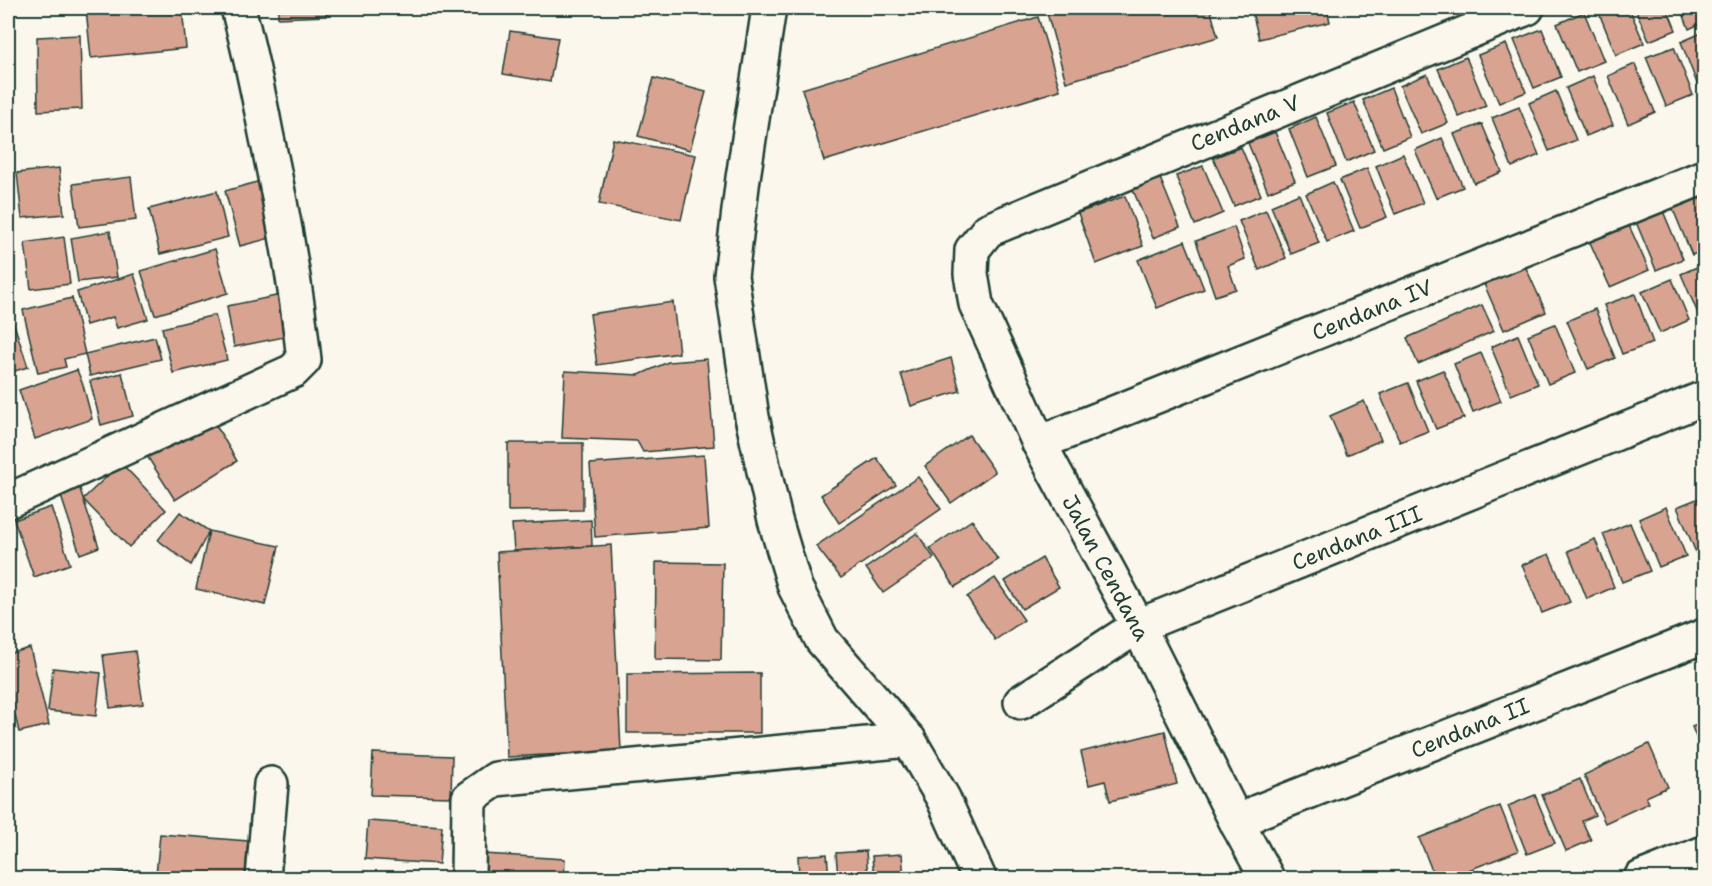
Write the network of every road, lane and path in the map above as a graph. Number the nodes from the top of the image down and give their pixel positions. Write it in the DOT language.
graph roads {
  1 [pos="238,8"];
  2 [pos="769,8"];
  3 [pos="1527,8"];
  4 [pos="1704,177"];
  5 [pos="972,250"];
  6 [pos="1704,398"];
  7 [pos="1039,443"];
  8 [pos="8,501"];
  9 [pos="1138,626"];
  10 [pos="1704,636"];
  11 [pos="1022,702"];
  12 [pos="909,740"];
  13 [pos="271,784"];
  14 [pos="1238,825"];
  15 [pos="1704,853"];
  16 [pos="263,879"];
  17 [pos="468,879"];
  18 [pos="979,879"];
  19 [pos="1267,879"];
  20 [pos="1641,879"];
  1 -- 8 [label="street"];
  2 -- 12 [label="street"];
  3 -- 5 [label="street, Cendana V"];
  4 -- 7 [label="street, Cendana IV"];
  5 -- 7 [label="street, Jalan Cendana"];
  6 -- 9 [label="street, Cendana III"];
  7 -- 9 [label="street, Jalan Cendana"];
  9 -- 11 [label="street, Cendana III"];
  9 -- 14 [label="street, Jalan Cendana"];
  10 -- 14 [label="street, Cendana II"];
  12 -- 17 [label="street"];
  12 -- 18 [label="street"];
  13 -- 16 [label="street"];
  14 -- 19 [label="street, Jalan Cendana"];
  15 -- 20 [label="street"];
}
